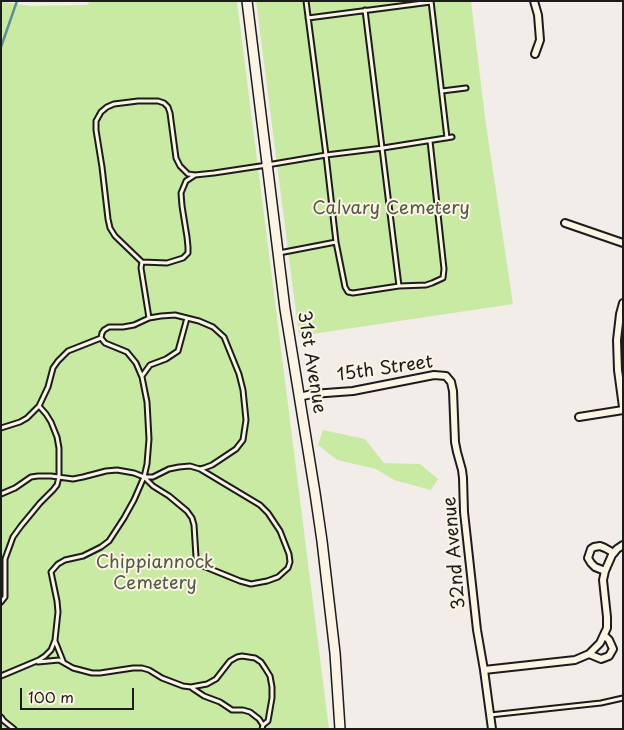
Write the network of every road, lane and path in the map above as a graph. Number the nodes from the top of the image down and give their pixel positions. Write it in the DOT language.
graph roads {
  1 [pos="247,1"];
  2 [pos="306,1"];
  3 [pos="534,1"];
  4 [pos="431,2"];
  5 [pos="365,10"];
  6 [pos="308,18"];
  7 [pos="535,54"];
  8 [pos="466,88"];
  9 [pos="442,91"];
  10 [pos="452,137"];
  11 [pos="447,138"];
  12 [pos="430,141"];
  13 [pos="383,148"];
  14 [pos="326,155"];
  15 [pos="267,165"];
  16 [pos="194,175"];
  17 [pos="565,223"];
  18 [pos="336,242"];
  19 [pos="623,243"];
  20 [pos="278,253"];
  21 [pos="142,262"];
  22 [pos="399,286"];
  23 [pos="623,303"];
  24 [pos="149,318"];
  25 [pos="187,318"];
  26 [pos="101,338"];
  27 [pos="446,376"];
  28 [pos="142,377"];
  29 [pos="299,397"];
  30 [pos="39,406"];
  31 [pos="623,408"];
  32 [pos="578,417"];
  33 [pos="1,428"];
  34 [pos="200,468"];
  35 [pos="59,477"];
  36 [pos="144,477"];
  37 [pos="1,494"];
  38 [pos="623,545"];
  39 [pos="614,553"];
  40 [pos="605,571"];
  41 [pos="1,602"];
  42 [pos="604,635"];
  43 [pos="55,640"];
  44 [pos="589,654"];
  45 [pos="63,661"];
  46 [pos="35,662"];
  47 [pos="484,670"];
  48 [pos="1,676"];
  49 [pos="191,687"];
  50 [pos="623,698"];
  51 [pos="490,715"];
  52 [pos="1,717"];
  53 [pos="262,727"];
  54 [pos="14,729"];
  55 [pos="340,729"];
  56 [pos="492,729"];
  1 -- 15 [label="street, 31st Avenue"];
  2 -- 6 [label="lane"];
  3 -- 7 [label="street"];
  4 -- 5 [label="lane"];
  4 -- 9 [label="lane"];
  5 -- 6 [label="lane"];
  5 -- 13 [label="lane"];
  6 -- 14 [label="lane"];
  8 -- 9 [label="lane"];
  9 -- 11 [label="lane"];
  10 -- 11 [label="lane"];
  11 -- 12 [label="lane"];
  12 -- 13 [label="lane"];
  12 -- 22 [label="lane"];
  13 -- 14 [label="lane"];
  13 -- 22 [label="lane"];
  14 -- 15 [label="lane"];
  14 -- 18 [label="lane"];
  15 -- 16 [label="lane"];
  15 -- 20 [label="street, 31st Avenue"];
  16 -- 21 [label="lane"];
  16 -- 21 [label="lane"];
  17 -- 19 [label="street"];
  18 -- 20 [label="lane"];
  18 -- 22 [label="lane"];
  20 -- 29 [label="street, 31st Avenue"];
  21 -- 24 [label="lane"];
  23 -- 31 [label="street"];
  24 -- 25 [label="lane"];
  24 -- 26 [label="lane"];
  25 -- 28 [label="lane"];
  25 -- 34 [label="lane"];
  26 -- 28 [label="lane"];
  26 -- 30 [label="lane"];
  27 -- 29 [label="street, 15th Street"];
  27 -- 47 [label="street, 32nd Avenue"];
  28 -- 36 [label="lane"];
  29 -- 55 [label="street, 31st Avenue"];
  30 -- 33 [label="lane"];
  30 -- 35 [label="lane"];
  31 -- 32 [label="street"];
  34 -- 36 [label="lane"];
  34 -- 36 [label="lane"];
  35 -- 36 [label="lane"];
  35 -- 37 [label="lane"];
  35 -- 41 [label="lane"];
  36 -- 43 [label="lane"];
  38 -- 39 [label="street"];
  39 -- 40 [label="street"];
  39 -- 40 [label="street"];
  40 -- 42 [label="street"];
  42 -- 44 [label="street"];
  42 -- 44 [label="street"];
  43 -- 45 [label="lane"];
  43 -- 46 [label="lane"];
  44 -- 47 [label="street"];
  45 -- 46 [label="lane"];
  45 -- 49 [label="lane"];
  46 -- 48 [label="lane"];
  47 -- 51 [label="street, 32nd Avenue"];
  49 -- 53 [label="lane"];
  49 -- 53 [label="lane"];
  50 -- 51 [label="lane"];
  51 -- 56 [label="street, 32nd Avenue"];
  52 -- 54 [label="lane"];
}
